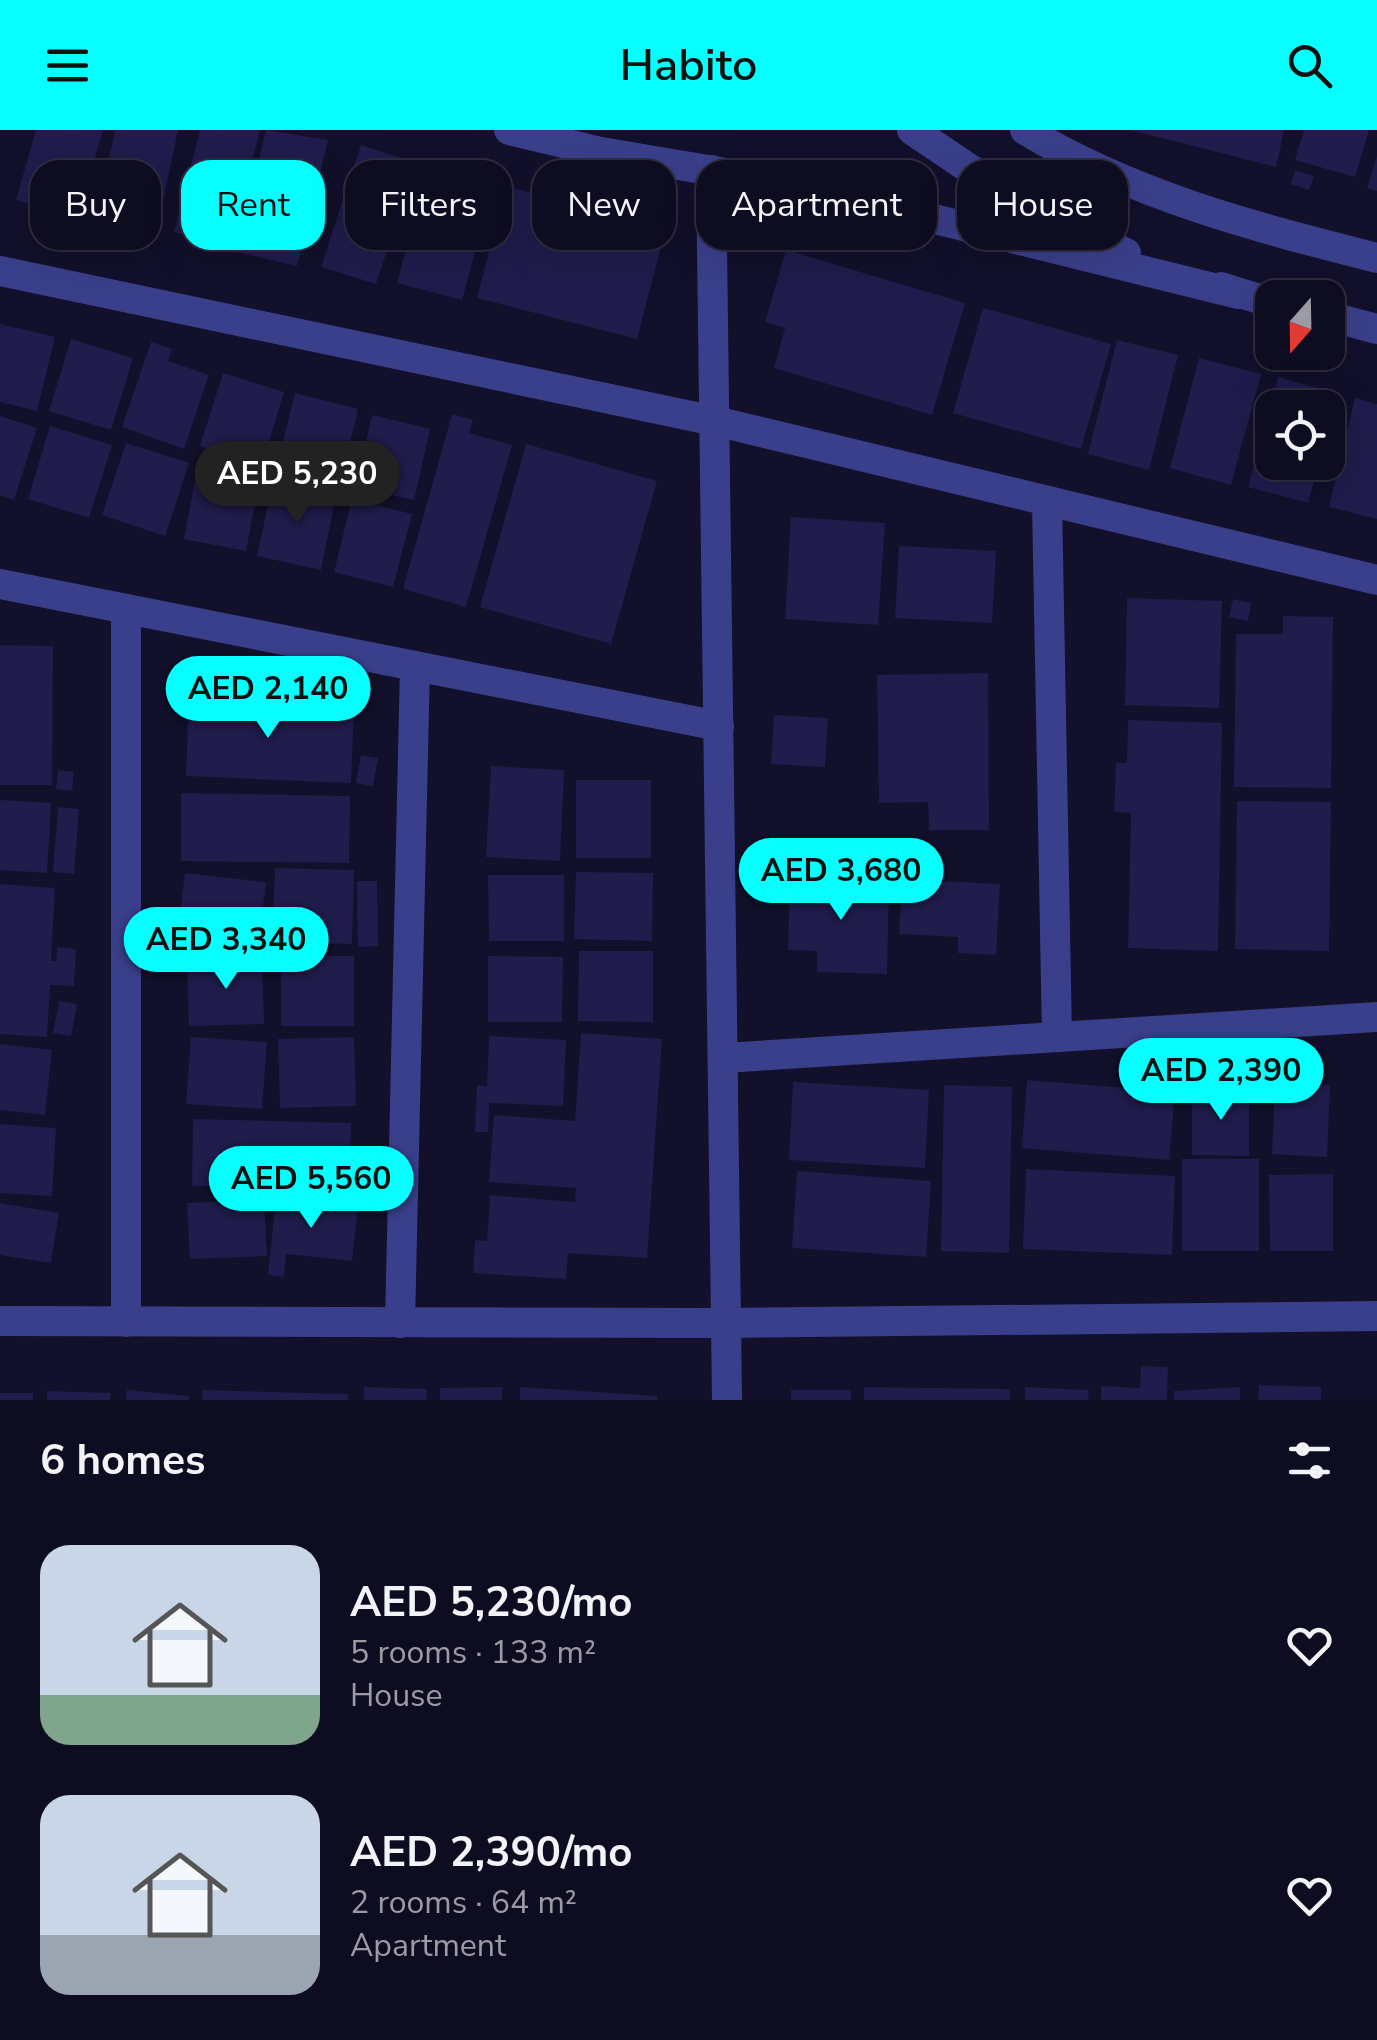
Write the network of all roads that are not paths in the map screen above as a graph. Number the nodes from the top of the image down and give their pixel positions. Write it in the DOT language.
graph roads {
  1 [pos="509,130"];
  2 [pos="912,130"];
  3 [pos="1025,130"];
  4 [pos="1053,139"];
  5 [pos="696,167"];
  6 [pos="937,220"];
  7 [pos="712,250"];
  8 [pos="1377,258"];
  9 [pos="0,271"];
  10 [pos="1238,294"];
  11 [pos="1255,298"];
  12 [pos="1345,321"];
  13 [pos="1377,329"];
  14 [pos="715,421"];
  15 [pos="1047,501"];
  16 [pos="1377,580"];
  17 [pos="0,584"];
  18 [pos="126,609"];
  19 [pos="415,666"];
  20 [pos="719,726"];
  21 [pos="1377,1017"];
  22 [pos="1058,1038"];
  23 [pos="723,1058"];
  24 [pos="1377,1316"];
  25 [pos="0,1321"];
  26 [pos="126,1322"];
  27 [pos="400,1322"];
  28 [pos="726,1323"];
  29 [pos="727,1400"];
  1 -- 5 [label="street"];
  2 -- 10 [label="street"];
  3 -- 4 [label="street"];
  4 -- 8 [label="street"];
  6 -- 10 [label="street"];
  7 -- 14 [label="street"];
  9 -- 14 [label="street"];
  10 -- 11 [label="street"];
  12 -- 13 [label="street"];
  14 -- 15 [label="street"];
  14 -- 20 [label="street"];
  15 -- 16 [label="street"];
  15 -- 22 [label="street"];
  17 -- 18 [label="street"];
  18 -- 19 [label="street"];
  18 -- 26 [label="street"];
  19 -- 20 [label="street"];
  19 -- 27 [label="street"];
  20 -- 23 [label="street"];
  21 -- 22 [label="street"];
  22 -- 23 [label="street"];
  23 -- 28 [label="street"];
  24 -- 28 [label="street"];
  25 -- 26 [label="street"];
  26 -- 27 [label="street"];
  27 -- 28 [label="street"];
  28 -- 29 [label="street"];
}
